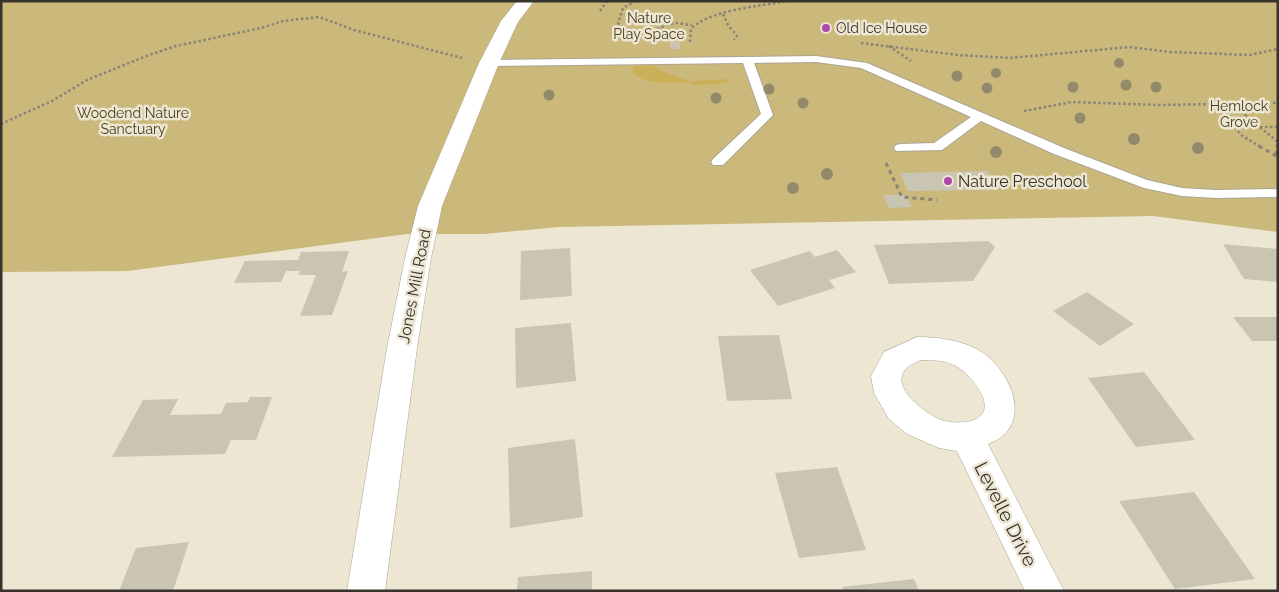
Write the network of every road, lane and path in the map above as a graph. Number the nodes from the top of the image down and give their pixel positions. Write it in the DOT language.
graph roads {
  1 [pos="526,1"];
  2 [pos="607,1"];
  3 [pos="636,1"];
  4 [pos="772,1"];
  5 [pos="786,1"];
  6 [pos="779,3"];
  7 [pos="600,10"];
  8 [pos="723,14"];
  9 [pos="692,25"];
  10 [pos="696,39"];
  11 [pos="690,40"];
  12 [pos="860,43"];
  13 [pos="732,44"];
  14 [pos="889,46"];
  15 [pos="691,47"];
  16 [pos="1278,49"];
  17 [pos="747,60"];
  18 [pos="478,61"];
  19 [pos="917,66"];
  20 [pos="1278,103"];
  21 [pos="1232,104"];
  22 [pos="1017,110"];
  23 [pos="980,116"];
  24 [pos="1,124"];
  25 [pos="1259,127"];
  26 [pos="1278,127"];
  27 [pos="1277,142"];
  28 [pos="901,148"];
  29 [pos="1277,156"];
  30 [pos="886,161"];
  31 [pos="718,162"];
  32 [pos="1278,193"];
  33 [pos="936,200"];
  34 [pos="967,437"];
  35 [pos="366,591"];
  36 [pos="1045,591"];
  1 -- 18 [label="street, Jones Mill Road"];
  2 -- 7 [label="path"];
  3 -- 9 [label="path"];
  4 -- 6 [label="path"];
  5 -- 6 [label="path"];
  6 -- 8 [label="path"];
  8 -- 9 [label="path"];
  8 -- 13 [label="path"];
  9 -- 11 [label="path"];
  10 -- 11 [label="path"];
  11 -- 15 [label="path"];
  12 -- 14 [label="path"];
  14 -- 16 [label="path"];
  14 -- 19 [label="path"];
  17 -- 18 [label="lane"];
  17 -- 23 [label="lane"];
  17 -- 31 [label="lane"];
  18 -- 24 [label="path"];
  18 -- 35 [label="street, Jones Mill Road"];
  20 -- 21 [label="path"];
  21 -- 22 [label="path"];
  21 -- 25 [label="path"];
  23 -- 28 [label="lane"];
  23 -- 32 [label="lane"];
  25 -- 26 [label="path"];
  25 -- 27 [label="path"];
  25 -- 29 [label="path"];
  27 -- 29 [label="path"];
  30 -- 33 [label="path"];
  34 -- 36 [label="street, Levelle Drive"];
}
